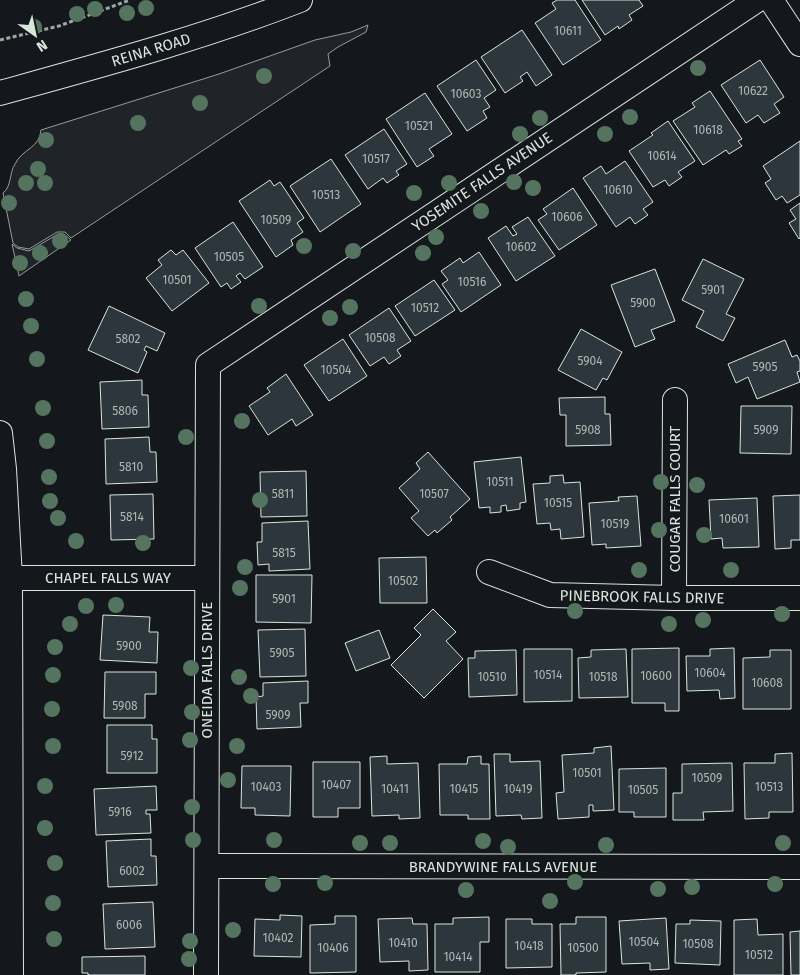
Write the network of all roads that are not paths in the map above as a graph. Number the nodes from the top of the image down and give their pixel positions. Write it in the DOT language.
graph roads {
  1 [pos="300,0"];
  2 [pos="757,0"];
  3 [pos="771,0"];
  4 [pos="800,44"];
  5 [pos="0,93"];
  6 [pos="208,365"];
  7 [pos="675,400"];
  8 [pos="0,433"];
  9 [pos="489,572"];
  10 [pos="10,578"];
  11 [pos="207,578"];
  12 [pos="674,598"];
  13 [pos="800,598"];
  14 [pos="5,822"];
  15 [pos="206,866"];
  16 [pos="800,867"];
  17 [pos="11,975"];
  18 [pos="206,975"];
  1 -- 5 [label="street, REINA ROAD"];
  2 -- 6 [label="street, YOSEMITE FALLS AVENUE"];
  3 -- 4 [label="street"];
  6 -- 11 [label="street, ONEIDA FALLS DRIVE"];
  7 -- 12 [label="street, COUGAR FALLS COURT"];
  8 -- 10 [label="street"];
  9 -- 12 [label="street, PINEBROOK FALLS DRIVE"];
  10 -- 11 [label="street, CHAPEL FALLS WAY"];
  10 -- 14 [label="street"];
  11 -- 15 [label="street, ONEIDA FALLS DRIVE"];
  12 -- 13 [label="street, PINEBROOK FALLS DRIVE"];
  14 -- 17 [label="street"];
  15 -- 16 [label="street, BRANDYWINE FALLS AVENUE"];
  15 -- 18 [label="street, ONEIDA FALLS DRIVE"];
}
